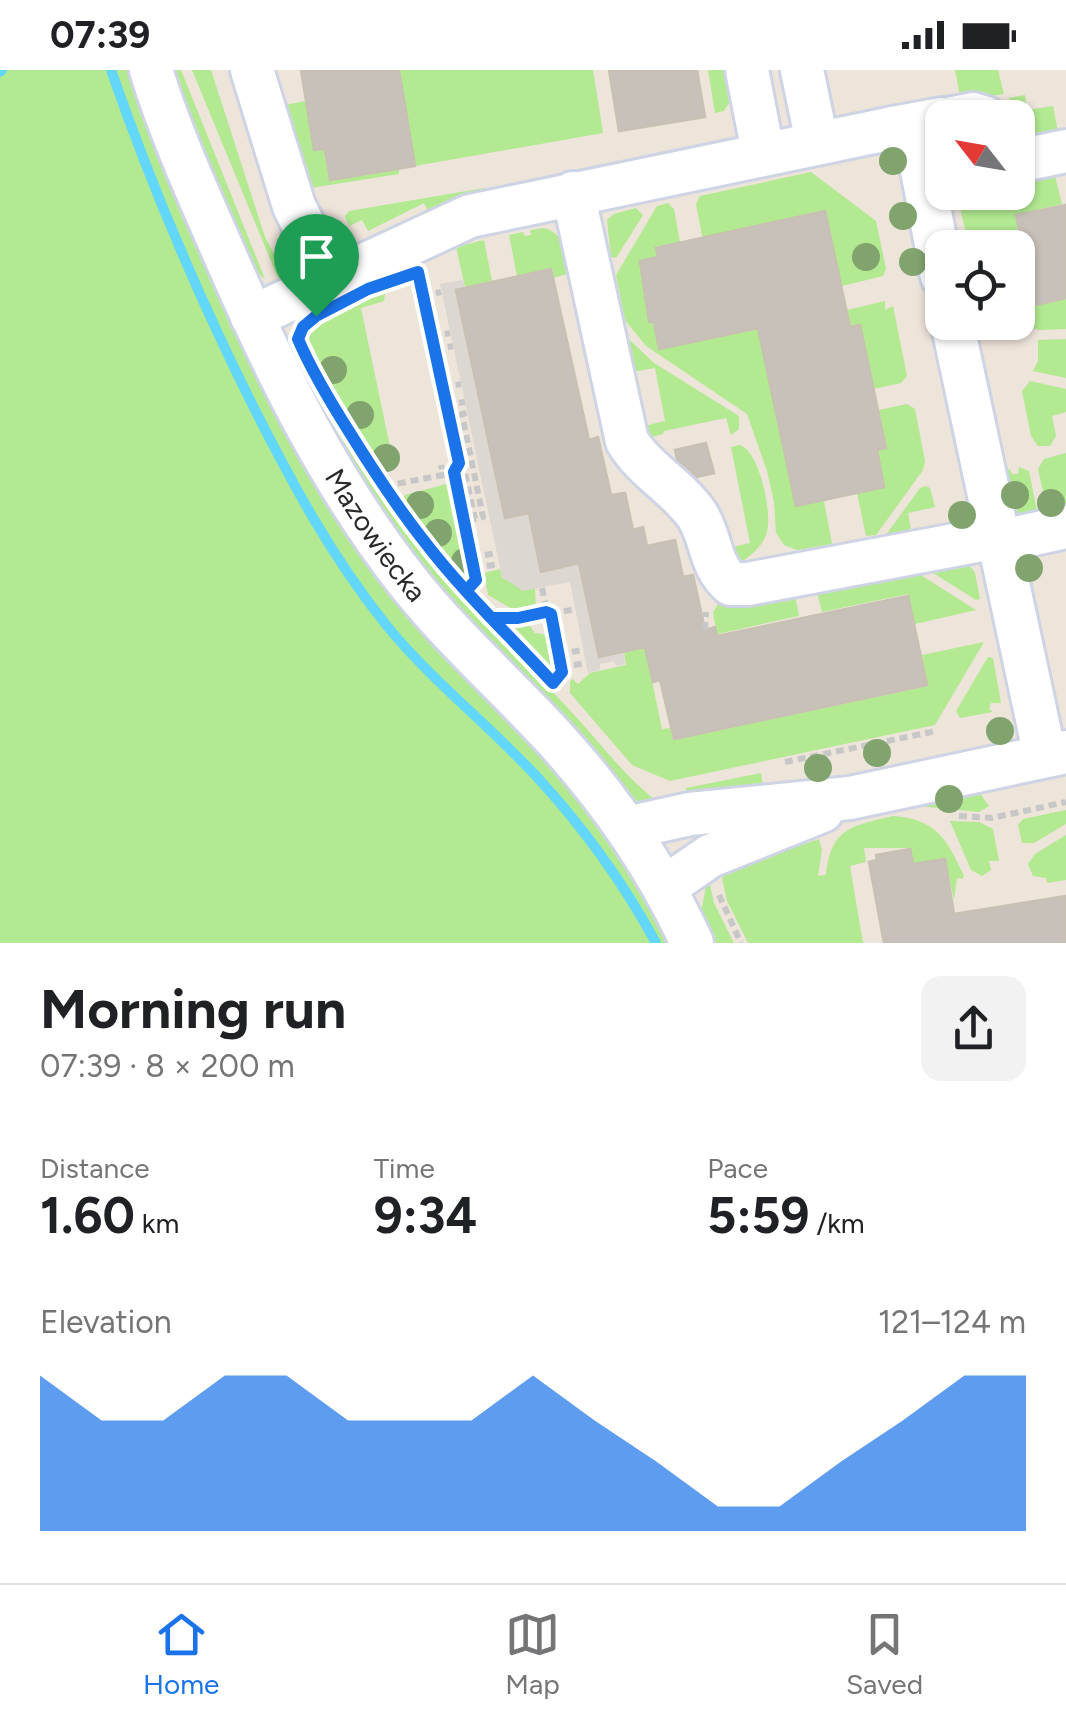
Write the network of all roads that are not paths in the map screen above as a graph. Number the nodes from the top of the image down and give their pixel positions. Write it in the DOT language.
graph roads {
  1 [pos="151,70"];
  2 [pos="252,70"];
  3 [pos="747,70"];
  4 [pos="802,70"];
  5 [pos="925,122"];
  6 [pos="893,128"];
  7 [pos="817,142"];
  8 [pos="1066,151"];
  9 [pos="764,152"];
  10 [pos="1035,157"];
  11 [pos="925,166"];
  12 [pos="573,193"];
  13 [pos="332,283"];
  14 [pos="252,318"];
  15 [pos="956,340"];
  16 [pos="1066,527"];
  17 [pos="998,539"];
  18 [pos="1055,754"];
  19 [pos="850,798"];
  20 [pos="627,828"];
  21 [pos="665,887"];
  22 [pos="692,943"];
  1 -- 14 [label="street, Mazowiecka"];
  2 -- 13 [label="street"];
  3 -- 9 [label="street"];
  4 -- 7 [label="street"];
  5 -- 6 [label="street"];
  6 -- 7 [label="street"];
  6 -- 11 [label="street"];
  7 -- 9 [label="street"];
  8 -- 10 [label="street"];
  9 -- 12 [label="street"];
  12 -- 13 [label="street"];
  12 -- 17 [label="street"];
  13 -- 14 [label="street"];
  14 -- 20 [label="street, Mazowiecka"];
  15 -- 17 [label="street"];
  16 -- 17 [label="street"];
  17 -- 18 [label="street"];
  18 -- 19 [label="street"];
  19 -- 20 [label="street"];
  19 -- 21 [label="street"];
  20 -- 21 [label="street, Mazowiecka"];
  21 -- 22 [label="street, Mazowiecka"];
}
